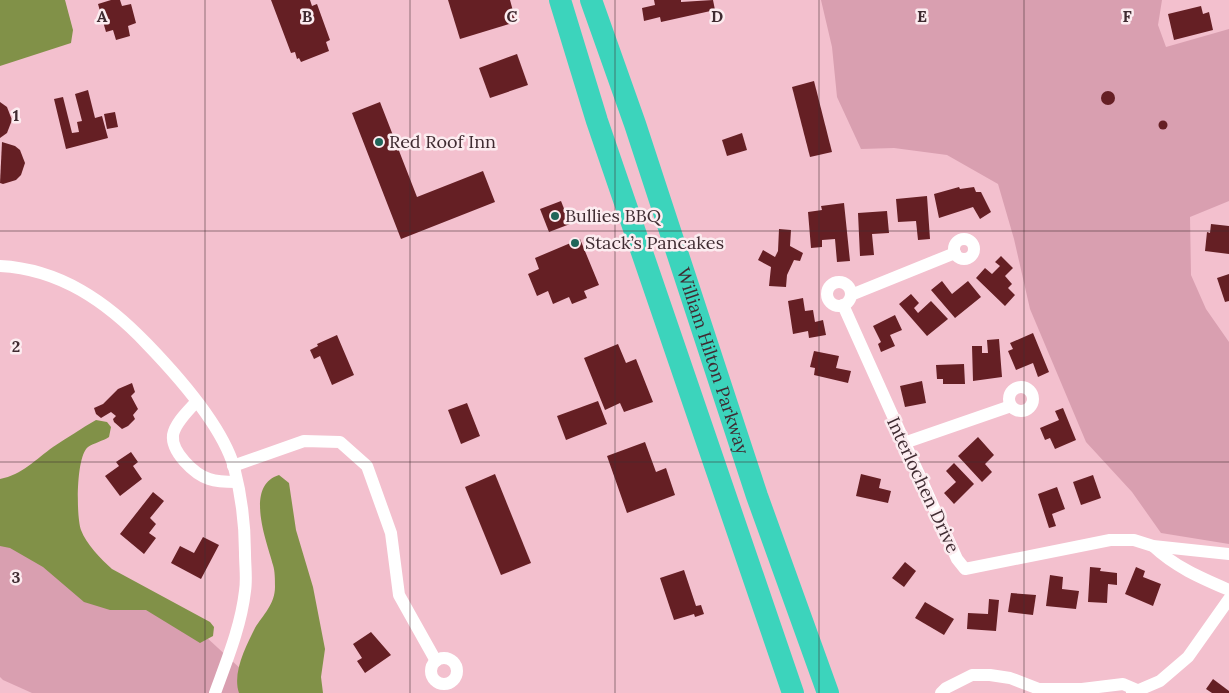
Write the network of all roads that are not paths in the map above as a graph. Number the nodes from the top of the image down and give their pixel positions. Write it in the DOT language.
graph roads {
  1 [pos="560,0"];
  2 [pos="592,5"];
  3 [pos="955,253"];
  4 [pos="0,266"];
  5 [pos="851,295"];
  6 [pos="843,306"];
  7 [pos="196,402"];
  8 [pos="1011,406"];
  9 [pos="904,443"];
  10 [pos="233,466"];
  11 [pos="236,482"];
  12 [pos="1153,546"];
  13 [pos="1229,554"];
  14 [pos="1229,590"];
  15 [pos="1229,599"];
  16 [pos="436,661"];
  17 [pos="1135,692"];
  18 [pos="215,693"];
  19 [pos="793,693"];
  20 [pos="828,693"];
  21 [pos="940,693"];
  1 -- 19 [label="highway, William Hilton Parkway"];
  2 -- 20 [label="highway, William Hilton Parkway"];
  3 -- 5 [label="street"];
  4 -- 7 [label="street"];
  5 -- 6 [label="street"];
  5 -- 6 [label="street, Interlochen Drive"];
  6 -- 9 [label="street, Interlochen Drive"];
  7 -- 10 [label="street"];
  7 -- 11 [label="street"];
  8 -- 9 [label="street"];
  9 -- 12 [label="street, Interlochen Drive"];
  10 -- 11 [label="street"];
  10 -- 16 [label="street"];
  11 -- 18 [label="street"];
  12 -- 13 [label="street, Interlochen Drive"];
  12 -- 14 [label="street, Interlochen Drive"];
  15 -- 17 [label="street"];
  17 -- 21 [label="street"];
}
